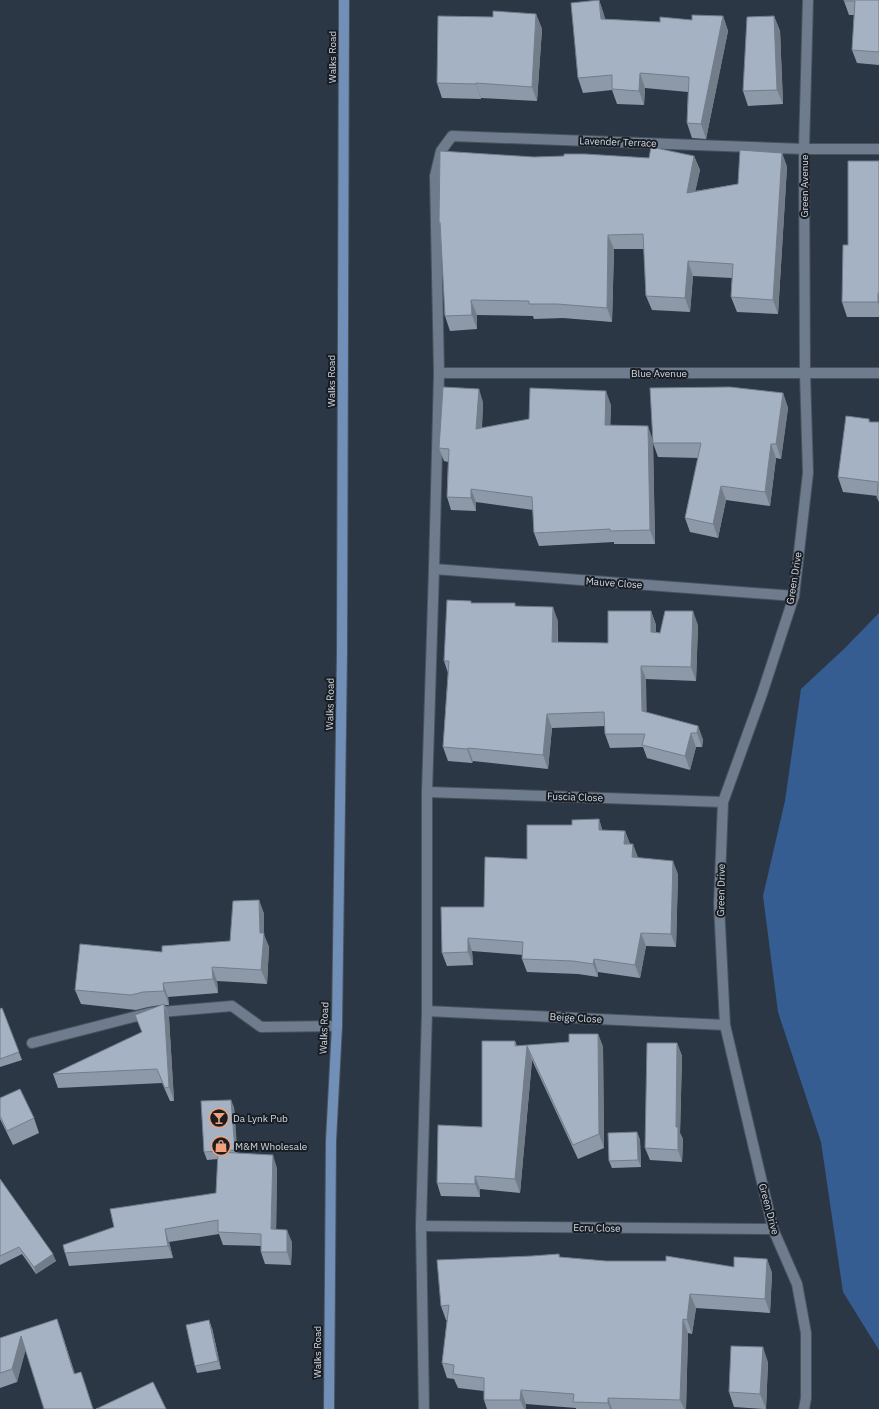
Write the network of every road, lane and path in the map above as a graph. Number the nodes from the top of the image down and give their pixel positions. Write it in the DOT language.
graph roads {
  1 [pos="344,0"];
  2 [pos="808,0"];
  3 [pos="804,149"];
  4 [pos="879,149"];
  5 [pos="439,373"];
  6 [pos="805,373"];
  7 [pos="879,373"];
  8 [pos="434,569"];
  9 [pos="794,596"];
  10 [pos="427,792"];
  11 [pos="724,802"];
  12 [pos="427,1011"];
  13 [pos="726,1025"];
  14 [pos="337,1026"];
  15 [pos="32,1043"];
  16 [pos="422,1226"];
  17 [pos="773,1229"];
  18 [pos="329,1409"];
  19 [pos="424,1409"];
  20 [pos="804,1409"];
  1 -- 14 [label="main road, Walks Road"];
  2 -- 3 [label="street, Green Avenue"];
  3 -- 4 [label="street"];
  3 -- 5 [label="street, Lavender Terrace"];
  3 -- 6 [label="street, Green Avenue"];
  5 -- 6 [label="street, Blue Avenue"];
  5 -- 8 [label="street"];
  6 -- 7 [label="street, Blue Avenue"];
  6 -- 9 [label="street, Green Drive"];
  8 -- 9 [label="street, Mauve Close"];
  8 -- 10 [label="street"];
  9 -- 11 [label="street, Green Drive"];
  10 -- 11 [label="street, Fuscia Close"];
  10 -- 12 [label="street"];
  11 -- 13 [label="street, Green Drive"];
  12 -- 13 [label="street, Beige Close"];
  12 -- 16 [label="street"];
  13 -- 17 [label="street, Green Drive"];
  14 -- 15 [label="street"];
  14 -- 18 [label="main road, Walks Road"];
  16 -- 17 [label="street, Ecru Close"];
  16 -- 19 [label="street"];
  17 -- 20 [label="street, Green Drive"];
}
